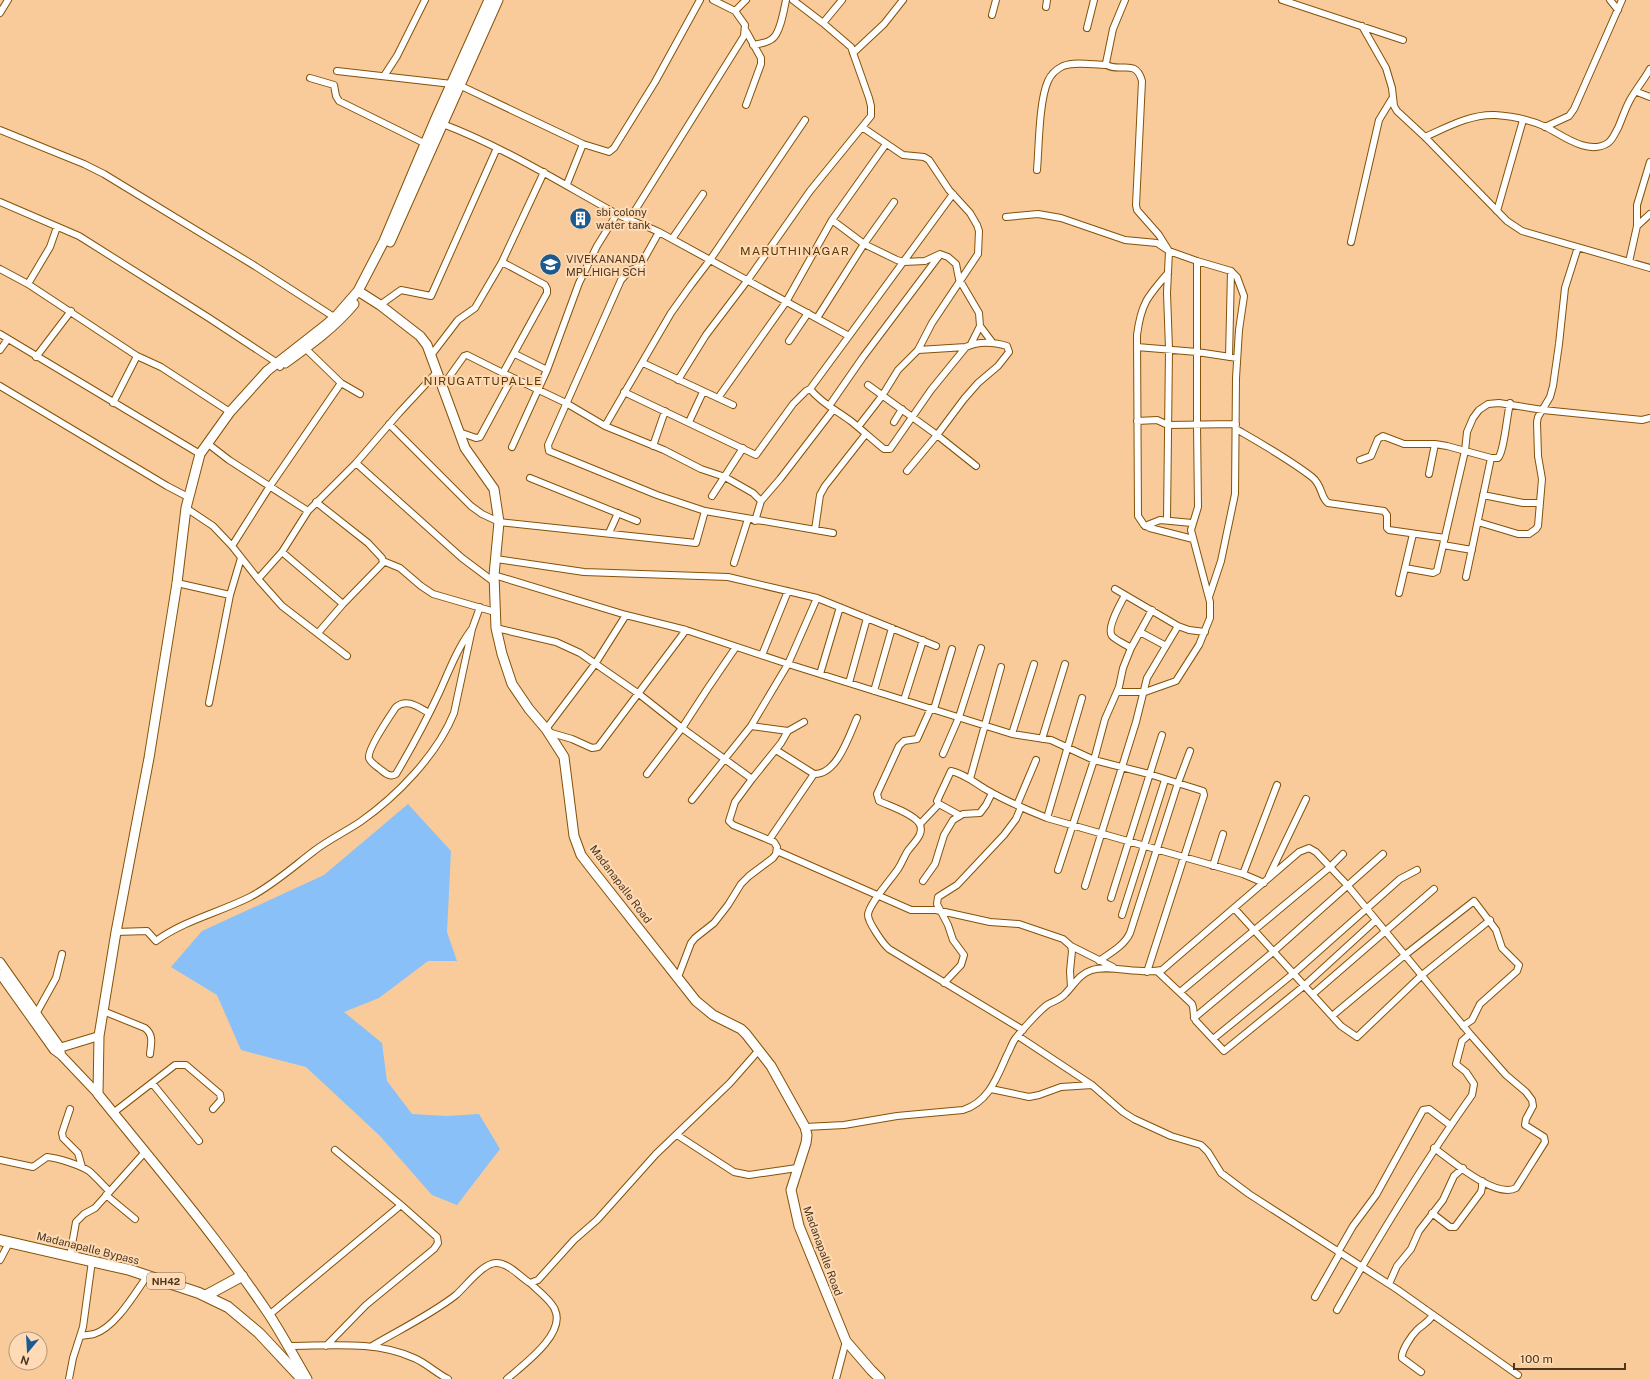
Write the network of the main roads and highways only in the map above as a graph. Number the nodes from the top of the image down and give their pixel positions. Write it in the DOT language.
graph roads {
  1 [pos="489,0"];
  2 [pos="498,0"];
  3 [pos="456,84"];
  4 [pos="439,123"];
  5 [pos="360,293"];
  6 [pos="278,365"];
  7 [pos="5,1241"];
  8 [pos="242,1276"];
  9 [pos="205,1296"];
  10 [pos="302,1379"];
  11 [pos="307,1379"];
  12 [pos="880,1379"];
  1 -- 3 [label="main road"];
  2 -- 3 [label="main road"];
  3 -- 4 [label="main road"];
  4 -- 5 [label="main road"];
  4 -- 5 [label="main road"];
  5 -- 6 [label="main road"];
  5 -- 6 [label="main road"];
  5 -- 12 [label="main road, Madanapalle Road"];
  6 -- 8 [label="main road"];
  7 -- 9 [label="highway, Madanapalle Bypass / NH42"];
  8 -- 9 [label="highway"];
  8 -- 11 [label="main road"];
  9 -- 10 [label="highway, Madanapalle Bypass / NH42"];
}
